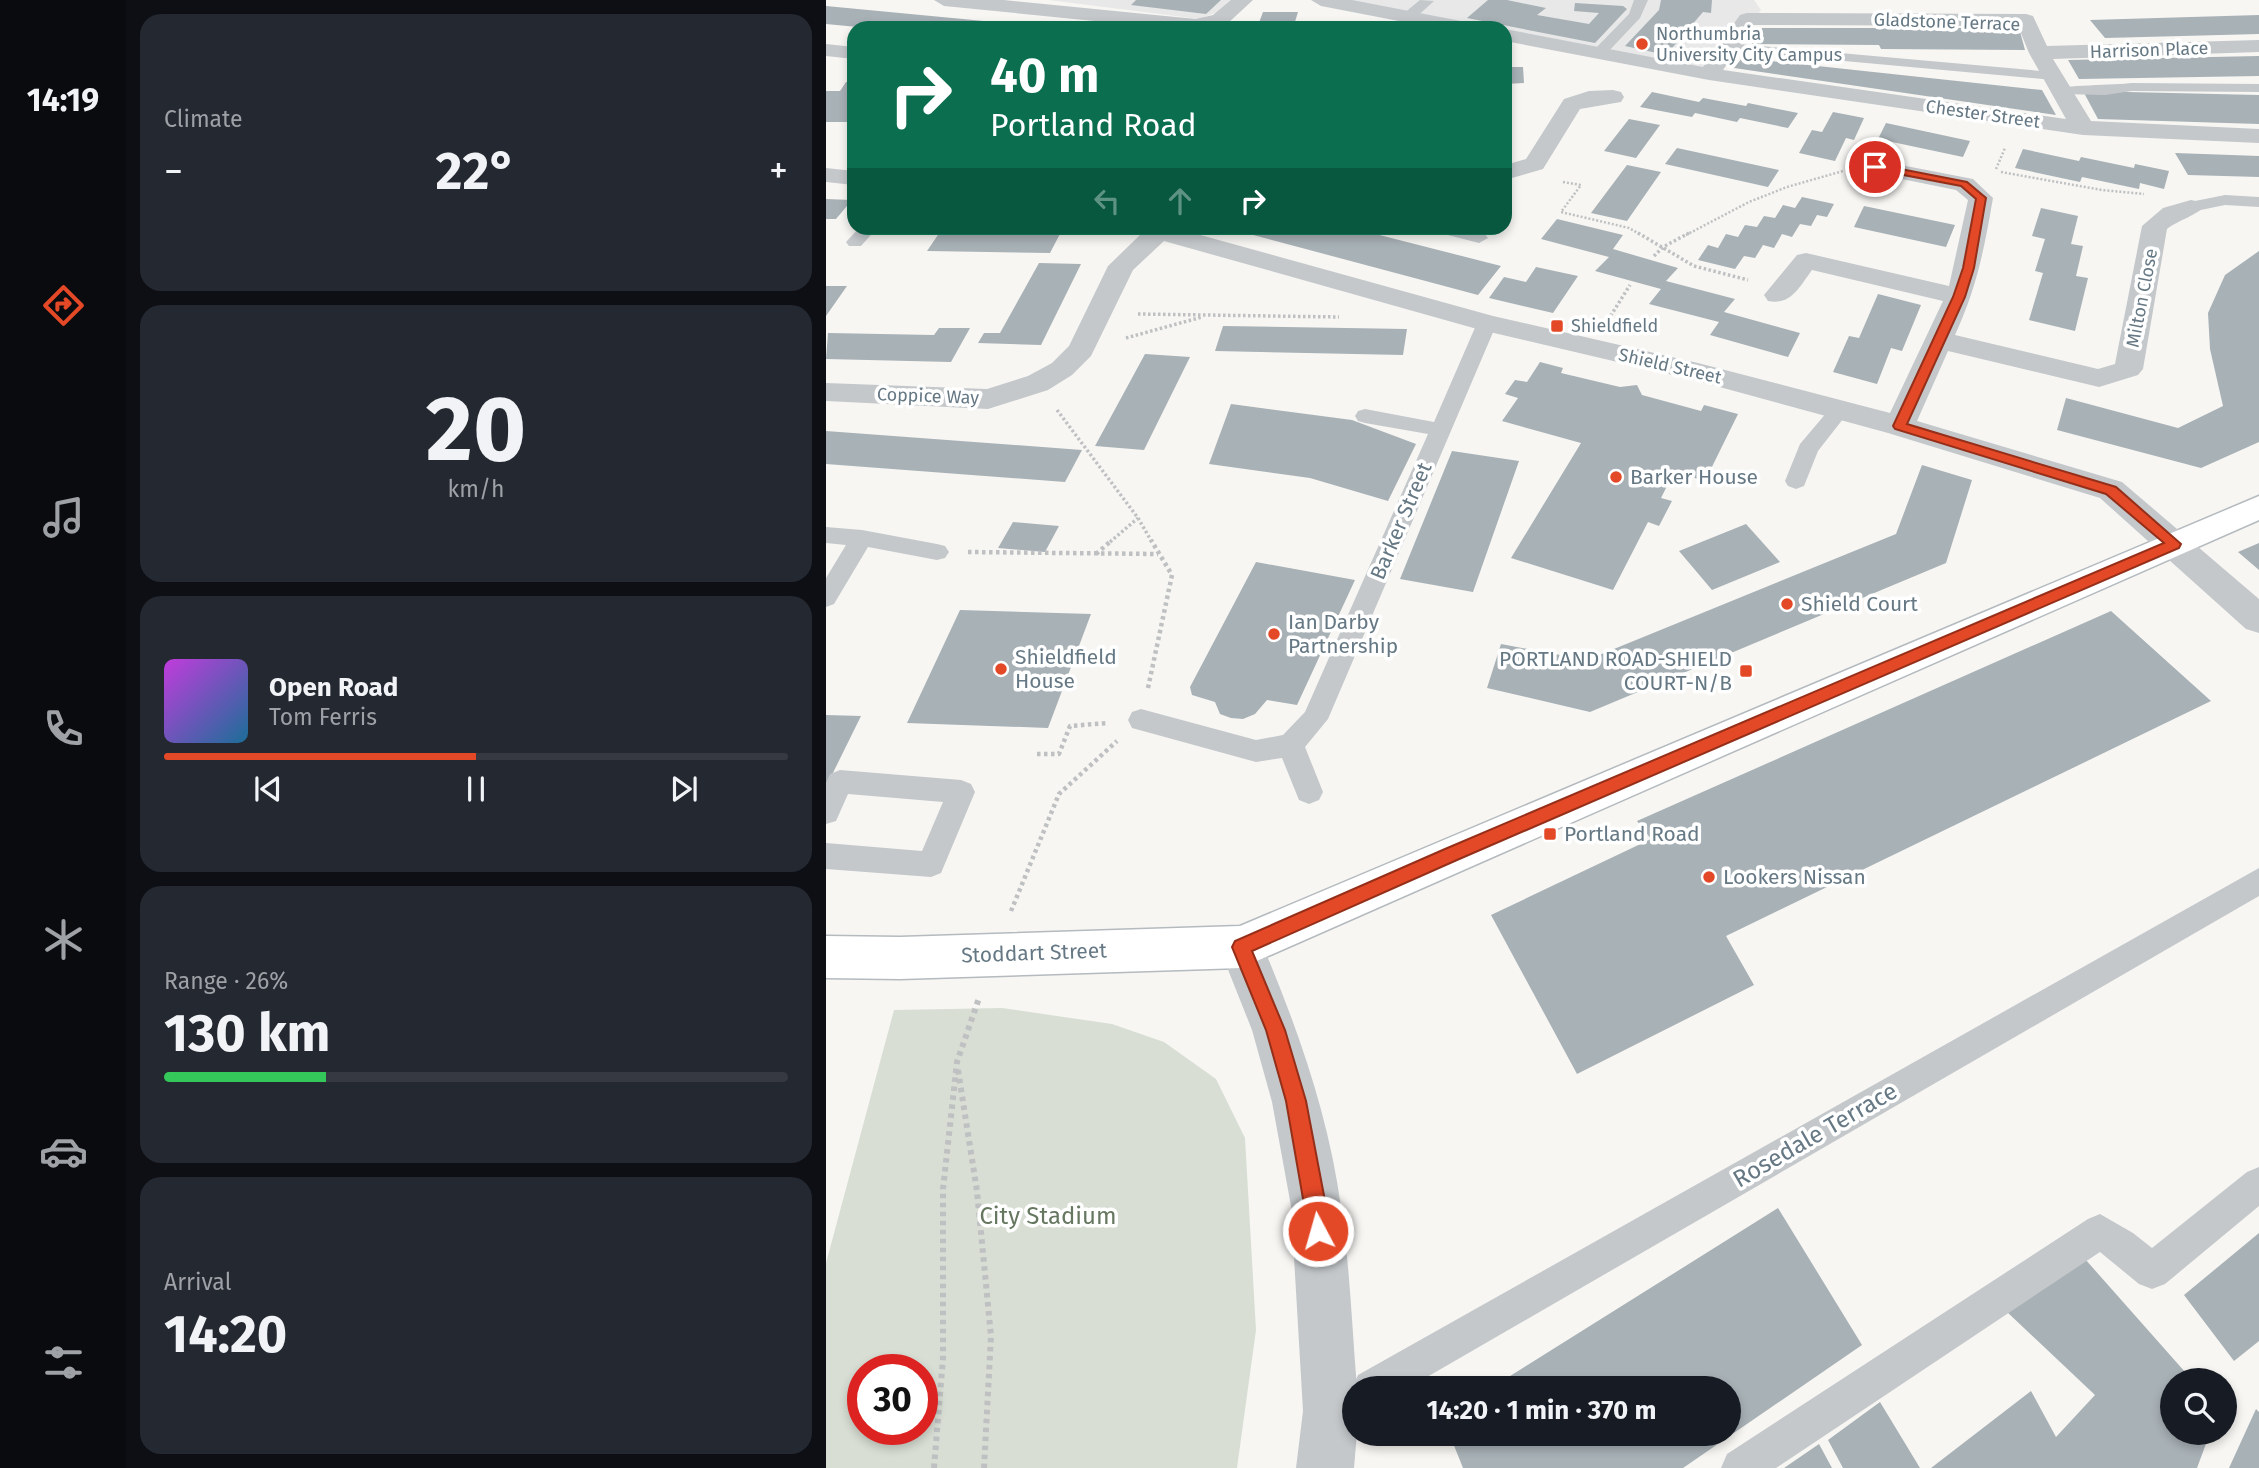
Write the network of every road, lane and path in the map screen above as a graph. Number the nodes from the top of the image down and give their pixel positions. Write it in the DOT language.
graph roads {
  1 [pos="944,0"];
  2 [pos="1243,0"];
  3 [pos="1321,0"];
  4 [pos="1642,0"];
  5 [pos="1427,1"];
  6 [pos="1408,17"];
  7 [pos="1115,21"];
  8 [pos="1215,21"];
  9 [pos="1429,21"];
  10 [pos="1512,37"];
  11 [pos="2259,46"];
  12 [pos="1728,47"];
  13 [pos="826,50"];
  14 [pos="847,52"];
  15 [pos="1599,53"];
  16 [pos="2039,54"];
  17 [pos="1709,74"];
  18 [pos="2057,83"];
  19 [pos="2259,88"];
  20 [pos="1613,97"];
  21 [pos="2016,119"];
  22 [pos="2083,128"];
  23 [pos="2259,136"];
  24 [pos="1875,167"];
  25 [pos="1512,172"];
  26 [pos="1512,174"];
  27 [pos="826,175"];
  28 [pos="847,176"];
  29 [pos="2143,194"];
  30 [pos="2259,202"];
  31 [pos="2191,207"];
  32 [pos="861,235"];
  33 [pos="1151,235"];
  34 [pos="1178,235"];
  35 [pos="1471,235"];
  36 [pos="1479,237"];
  37 [pos="855,242"];
  38 [pos="1663,247"];
  39 [pos="1654,256"];
  40 [pos="1781,292"];
  41 [pos="1959,297"];
  42 [pos="1099,313"];
  43 [pos="1209,315"];
  44 [pos="1342,318"];
  45 [pos="1487,323"];
  46 [pos="1939,340"];
  47 [pos="1081,350"];
  48 [pos="1038,383"];
  49 [pos="826,392"];
  50 [pos="1840,410"];
  51 [pos="1365,416"];
  52 [pos="1899,426"];
  53 [pos="1441,430"];
  54 [pos="1796,481"];
  55 [pos="2259,507"];
  56 [pos="1138,517"];
  57 [pos="826,535"];
  58 [pos="862,538"];
  59 [pos="2174,544"];
  60 [pos="937,552"];
  61 [pos="1159,554"];
  62 [pos="1095,555"];
  63 [pos="826,598"];
  64 [pos="2259,619"];
  65 [pos="1140,720"];
  66 [pos="1070,726"];
  67 [pos="1292,745"];
  68 [pos="1037,754"];
  69 [pos="1309,792"];
  70 [pos="826,812"];
  71 [pos="826,856"];
  72 [pos="2259,881"];
  73 [pos="1241,947"];
  74 [pos="994,954"];
  75 [pos="826,957"];
  76 [pos="957,1062"];
  77 [pos="2259,1184"];
  78 [pos="1348,1376"];
  79 [pos="1392,1376"];
  80 [pos="1342,1425"];
  81 [pos="934,1468"];
  82 [pos="984,1468"];
  83 [pos="1325,1468"];
  84 [pos="1741,1468"];
  1 -- 7 [label="street"];
  2 -- 8 [label="street"];
  3 -- 6 [label="street"];
  4 -- 15 [label="lane"];
  5 -- 6 [label="lane"];
  6 -- 9 [label="street"];
  10 -- 15 [label="street, Chester Street"];
  11 -- 16 [label="street, Harrison Place"];
  12 -- 16 [label="street, Gladstone Terrace"];
  12 -- 17 [label="street"];
  12 -- 18 [label="lane"];
  13 -- 14 [label="street"];
  15 -- 17 [label="street, Chester Street"];
  16 -- 18 [label="street, Gladstone Terrace"];
  17 -- 21 [label="street, Chester Street"];
  18 -- 19 [label="lane"];
  18 -- 22 [label="street, Gladstone Terrace"];
  20 -- 25 [label="street"];
  21 -- 22 [label="street, Chester Street"];
  21 -- 29 [label="path"];
  22 -- 23 [label="street, Chester Street"];
  24 -- 38 [label="path"];
  24 -- 41 [label="street"];
  26 -- 38 [label="path"];
  27 -- 28 [label="street"];
  30 -- 31 [label="lane, Milton Close"];
  31 -- 46 [label="street, Milton Close"];
  32 -- 37 [label="lane"];
  33 -- 42 [label="street, Coppice Way"];
  34 -- 45 [label="street, Shield Street"];
  35 -- 36 [label="lane"];
  38 -- 39 [label="path"];
  38 -- 40 [label="path"];
  40 -- 41 [label="street"];
  41 -- 46 [label="street"];
  42 -- 43 [label="path"];
  42 -- 47 [label="street, Coppice Way"];
  43 -- 44 [label="path"];
  43 -- 47 [label="path"];
  45 -- 50 [label="street, Shield Street"];
  45 -- 53 [label="lane, Barker Street"];
  46 -- 52 [label="street"];
  47 -- 48 [label="street, Coppice Way"];
  48 -- 49 [label="street, Coppice Way"];
  48 -- 56 [label="path"];
  50 -- 52 [label="street, Shield Street"];
  50 -- 54 [label="lane"];
  51 -- 53 [label="lane"];
  52 -- 59 [label="street, Shield Street"];
  53 -- 67 [label="lane, Barker Street"];
  55 -- 59 [label="main road"];
  56 -- 61 [label="path"];
  56 -- 62 [label="path"];
  57 -- 58 [label="lane"];
  58 -- 60 [label="lane"];
  58 -- 63 [label="lane"];
  59 -- 64 [label="street, Shield Street"];
  59 -- 73 [label="main road"];
  60 -- 62 [label="path"];
  61 -- 62 [label="path"];
  61 -- 65 [label="path"];
  65 -- 67 [label="lane"];
  65 -- 74 [label="path"];
  66 -- 68 [label="path"];
  67 -- 69 [label="lane"];
  70 -- 71 [label="lane"];
  72 -- 79 [label="lane, Rosedale Terrace"];
  73 -- 74 [label="main road, Stoddart Street"];
  73 -- 78 [label="street"];
  74 -- 75 [label="main road, Stoddart Street"];
  74 -- 76 [label="path"];
  76 -- 81 [label="path"];
  76 -- 82 [label="path"];
  77 -- 84 [label="lane"];
  80 -- 83 [label="street"];
}
